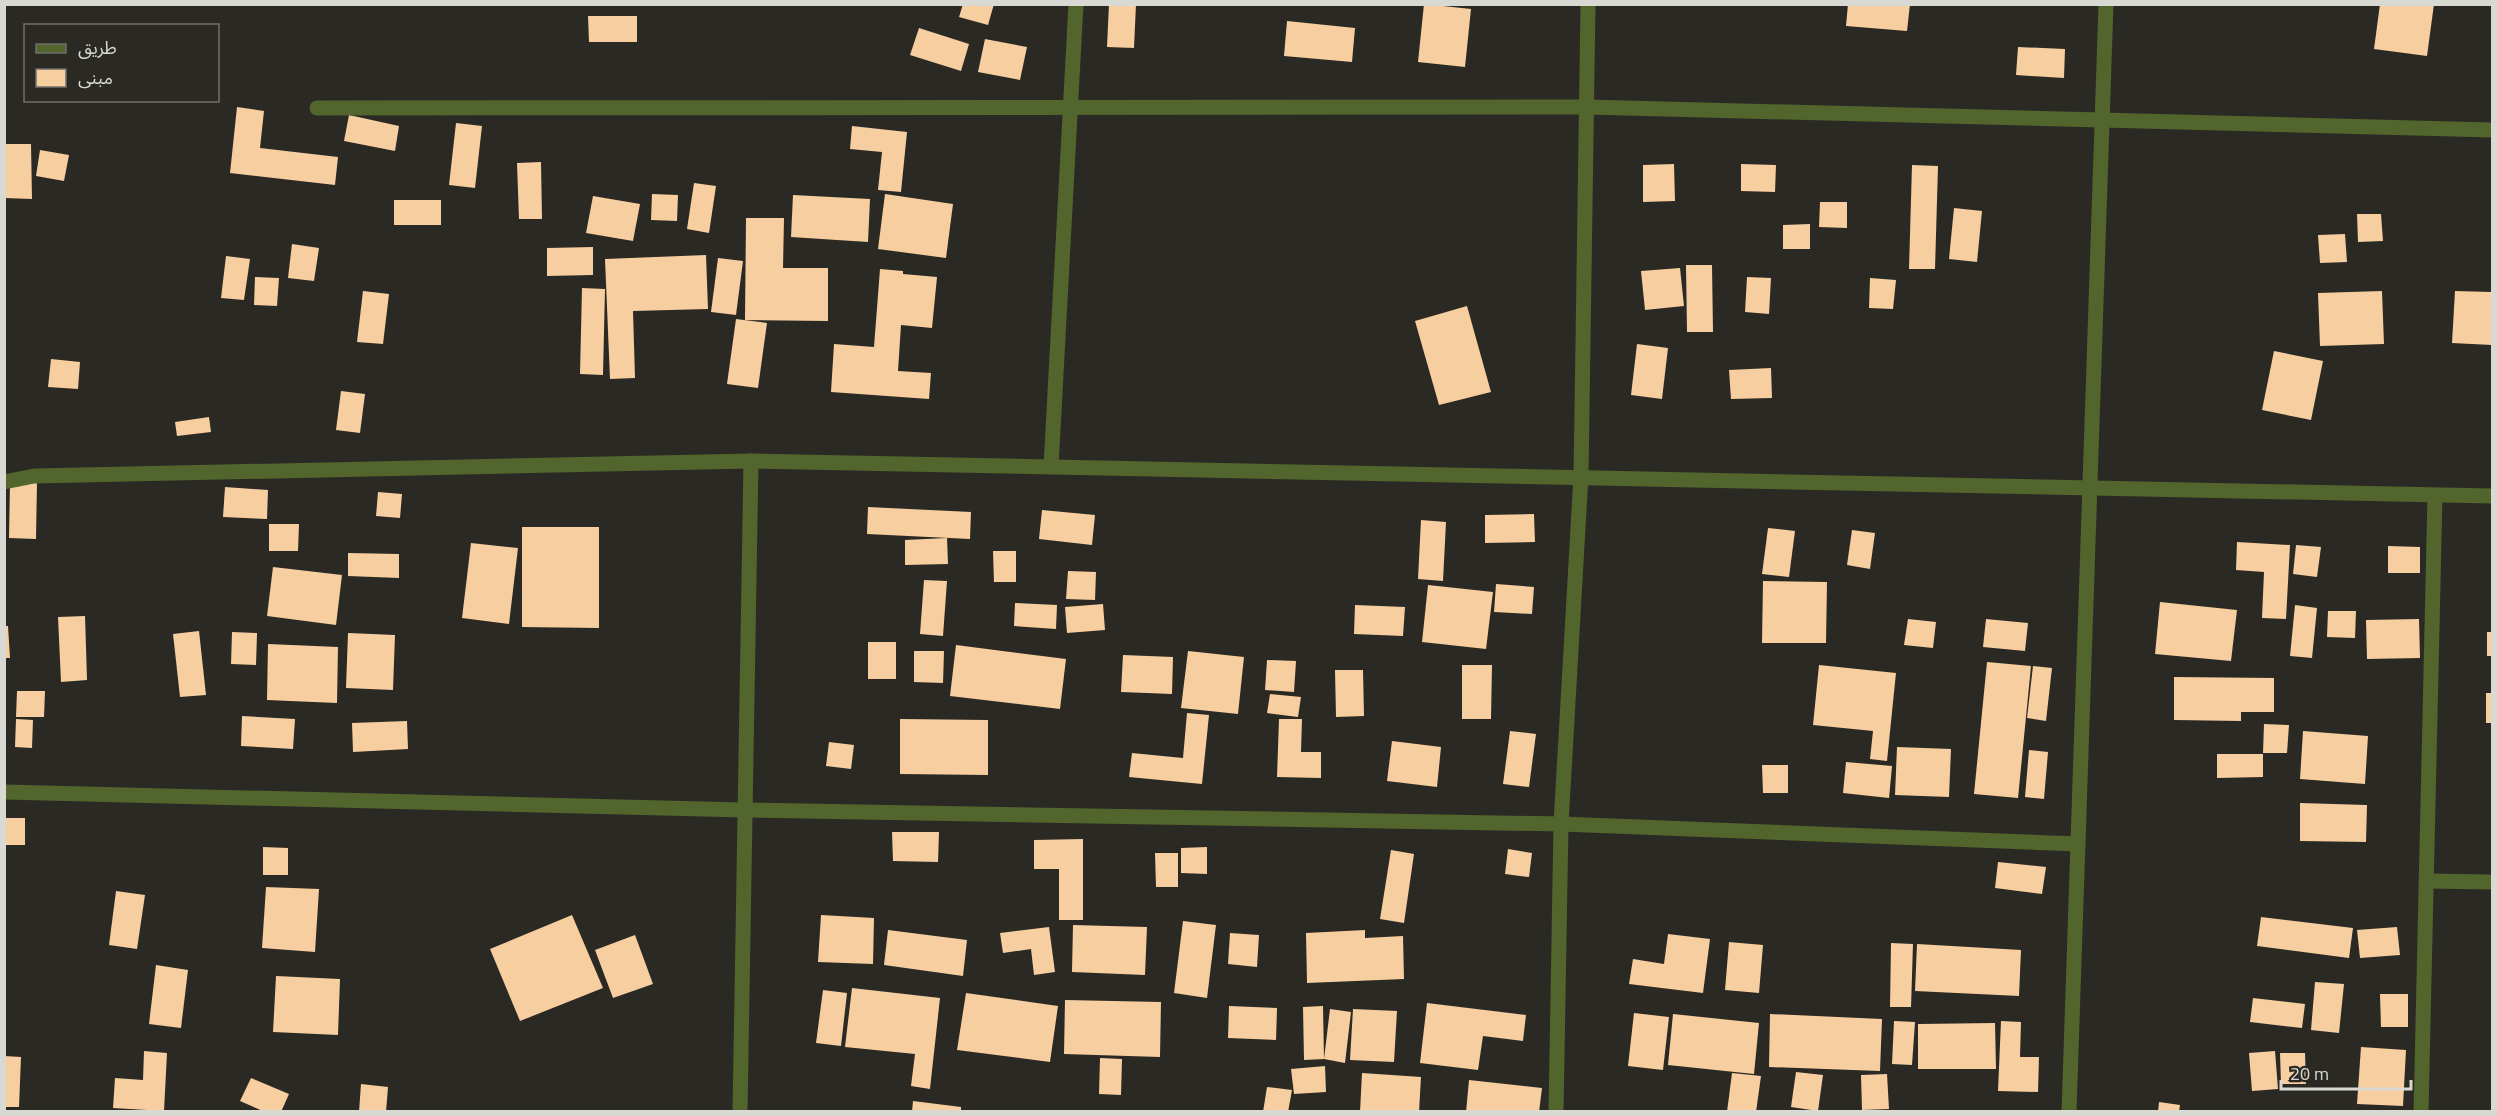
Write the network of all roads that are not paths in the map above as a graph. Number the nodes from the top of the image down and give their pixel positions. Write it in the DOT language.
graph roads {
  1 [pos="1076,4"];
  2 [pos="1588,4"];
  3 [pos="2106,4"];
  4 [pos="1587,107"];
  5 [pos="317,108"];
  6 [pos="1069,108"];
  7 [pos="2104,121"];
  8 [pos="2493,130"];
  9 [pos="751,461"];
  10 [pos="1050,467"];
  11 [pos="1581,476"];
  12 [pos="4,482"];
  13 [pos="2089,488"];
  14 [pos="2435,496"];
  15 [pos="2493,496"];
  16 [pos="4,792"];
  17 [pos="744,810"];
  18 [pos="1561,824"];
  19 [pos="2078,844"];
  20 [pos="2426,880"];
  21 [pos="2493,882"];
  22 [pos="740,1112"];
  23 [pos="1556,1112"];
  24 [pos="2070,1112"];
  25 [pos="2421,1112"];
  1 -- 6 [label="street"];
  2 -- 4 [label="street"];
  3 -- 7 [label="street"];
  4 -- 6 [label="street"];
  4 -- 7 [label="street"];
  4 -- 11 [label="street"];
  5 -- 6 [label="street"];
  6 -- 10 [label="street"];
  7 -- 8 [label="street"];
  7 -- 13 [label="street"];
  9 -- 10 [label="street"];
  9 -- 12 [label="street"];
  9 -- 17 [label="street"];
  10 -- 11 [label="street"];
  11 -- 13 [label="street"];
  11 -- 18 [label="street"];
  13 -- 14 [label="street"];
  13 -- 19 [label="street"];
  14 -- 15 [label="street"];
  14 -- 20 [label="street"];
  16 -- 17 [label="street"];
  17 -- 18 [label="street"];
  17 -- 22 [label="street"];
  18 -- 19 [label="street"];
  18 -- 23 [label="street"];
  19 -- 24 [label="street"];
  20 -- 21 [label="street"];
  20 -- 25 [label="street"];
}
